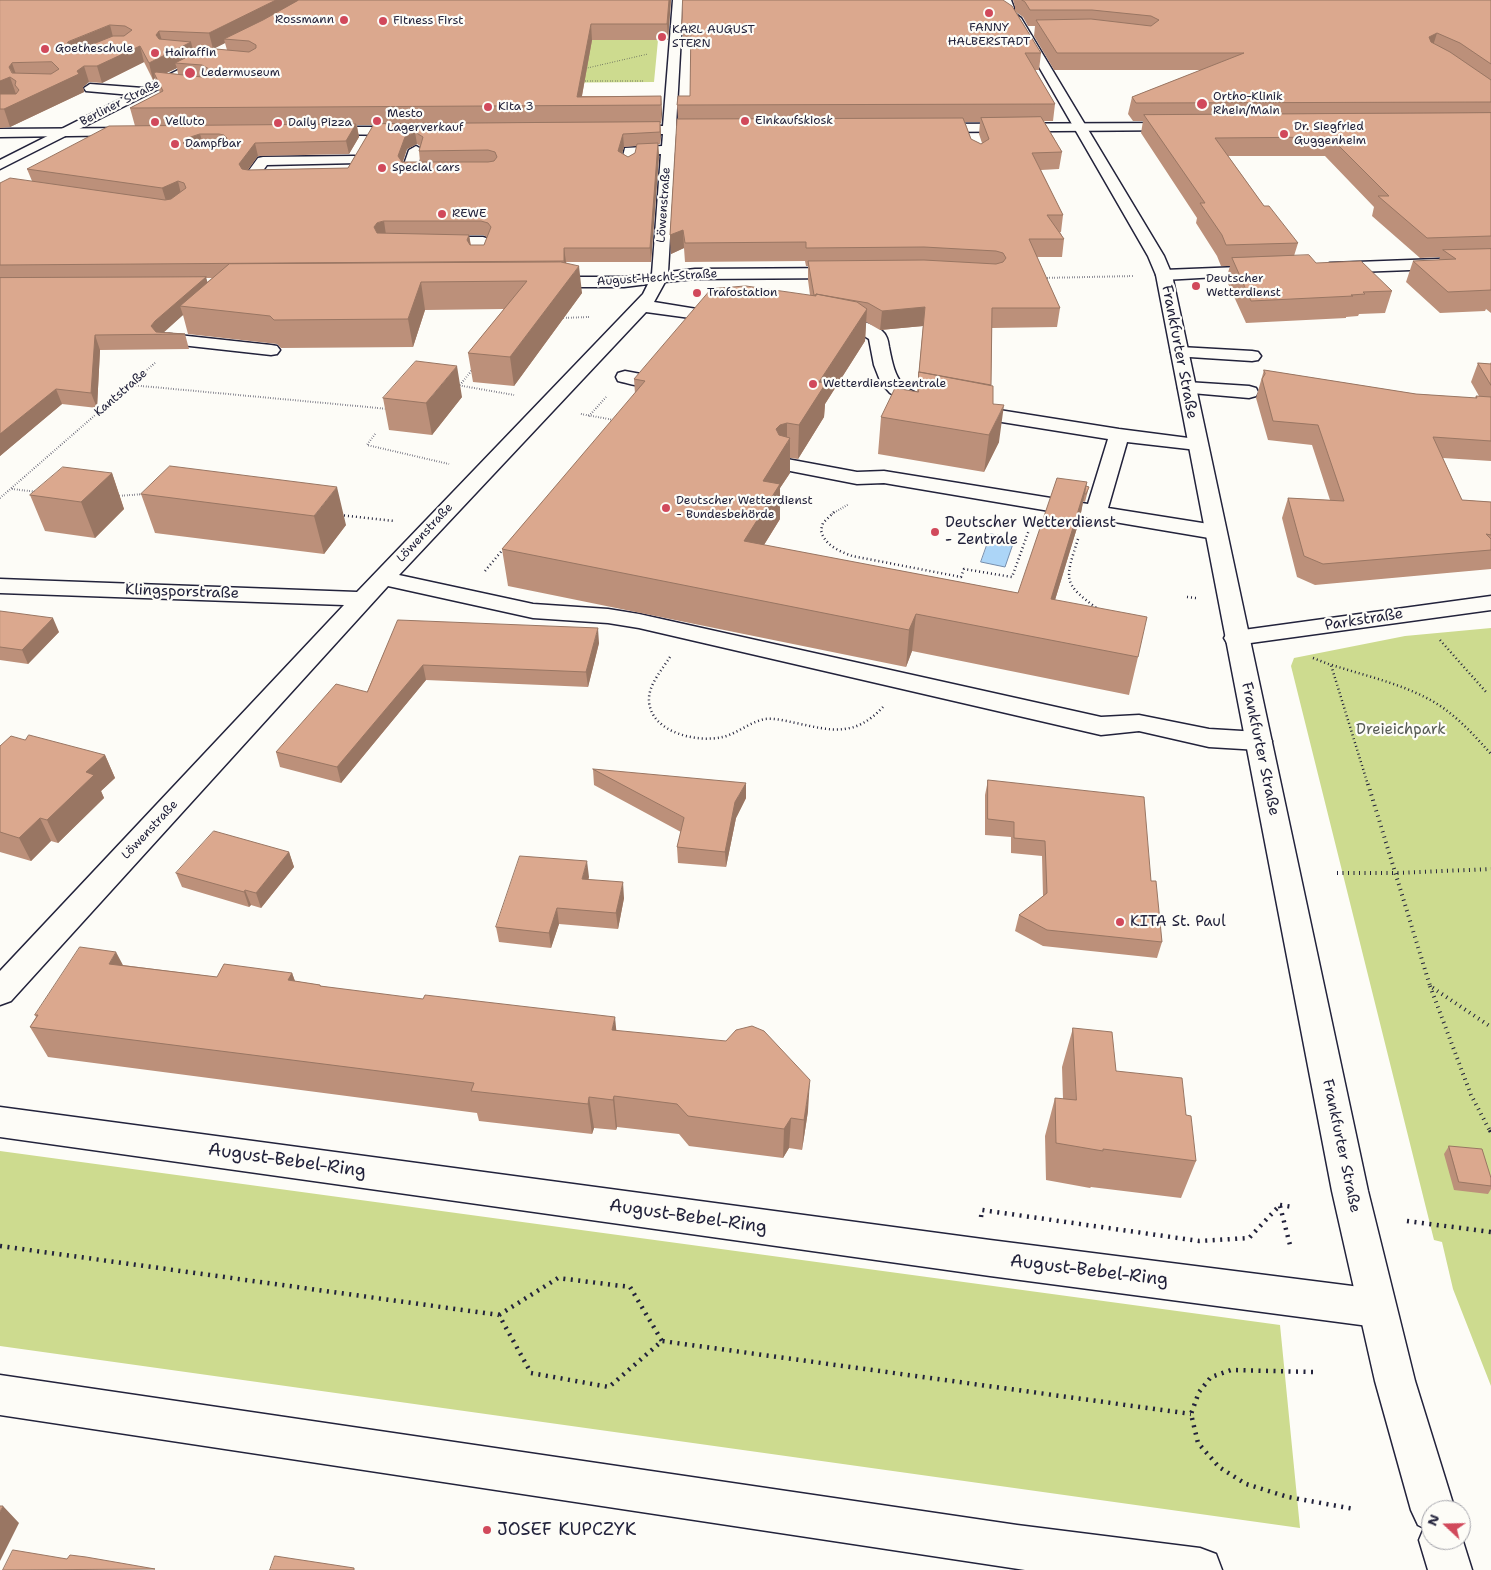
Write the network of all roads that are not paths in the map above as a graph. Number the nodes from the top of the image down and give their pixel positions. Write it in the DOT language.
graph roads {
  1 [pos="678,0"];
  2 [pos="998,0"];
  3 [pos="1006,0"];
  4 [pos="1016,0"];
  5 [pos="1020,24"];
  6 [pos="1040,31"];
  7 [pos="200,63"];
  8 [pos="160,84"];
  9 [pos="178,86"];
  10 [pos="90,88"];
  11 [pos="143,92"];
  12 [pos="960,126"];
  13 [pos="1193,127"];
  14 [pos="920,128"];
  15 [pos="1081,128"];
  16 [pos="610,130"];
  17 [pos="669,130"];
  18 [pos="727,130"];
  19 [pos="311,131"];
  20 [pos="371,131"];
  21 [pos="417,131"];
  22 [pos="63,132"];
  23 [pos="142,132"];
  24 [pos="0,133"];
  25 [pos="972,142"];
  26 [pos="416,150"];
  27 [pos="668,150"];
  28 [pos="354,160"];
  29 [pos="628,164"];
  30 [pos="0,165"];
  31 [pos="454,169"];
  32 [pos="298,176"];
  33 [pos="345,176"];
  34 [pos="415,242"];
  35 [pos="478,255"];
  36 [pos="1491,262"];
  37 [pos="1311,269"];
  38 [pos="1282,270"];
  39 [pos="857,272"];
  40 [pos="1164,275"];
  41 [pos="660,276"];
  42 [pos="526,282"];
  43 [pos="742,310"];
  44 [pos="638,311"];
  45 [pos="705,315"];
  46 [pos="811,320"];
  47 [pos="183,327"];
  48 [pos="693,330"];
  49 [pos="271,350"];
  50 [pos="675,352"];
  51 [pos="1180,352"];
  52 [pos="1252,356"];
  53 [pos="625,377"];
  54 [pos="1187,388"];
  55 [pos="1249,392"];
  56 [pos="1119,435"];
  57 [pos="1197,444"];
  58 [pos="787,465"];
  59 [pos="1091,512"];
  60 [pos="1215,532"];
  61 [pos="383,578"];
  62 [pos="0,586"];
  63 [pos="363,599"];
  64 [pos="1491,603"];
  65 [pos="1236,638"];
  66 [pos="1259,741"];
  67 [pos="0,992"];
  68 [pos="0,1122"];
  69 [pos="1376,1308"];
  70 [pos="0,1395"];
  71 [pos="1430,1500"];
  72 [pos="1444,1550"];
  73 [pos="1200,1570"];
  74 [pos="1450,1570"];
  1 -- 17 [label="street, Löwenstraße"];
  2 -- 3 [label="street, Frankfurter Straße"];
  2 -- 5 [label="street, Frankfurter Straße"];
  4 -- 5 [label="street"];
  5 -- 6 [label="street"];
  5 -- 15 [label="street, Frankfurter Straße"];
  7 -- 8 [label="street, Berliner Straße"];
  8 -- 9 [label="street"];
  8 -- 11 [label="street, Berliner Straße"];
  10 -- 11 [label="street"];
  11 -- 22 [label="street, Berliner Straße"];
  12 -- 14 [label="street"];
  12 -- 15 [label="street"];
  12 -- 25 [label="street"];
  13 -- 15 [label="street"];
  15 -- 40 [label="street, Frankfurter Straße"];
  16 -- 17 [label="street"];
  17 -- 18 [label="street"];
  17 -- 27 [label="street, Löwenstraße"];
  19 -- 20 [label="street"];
  20 -- 21 [label="street"];
  20 -- 28 [label="street"];
  22 -- 23 [label="street"];
  22 -- 24 [label="street"];
  22 -- 30 [label="street, Berliner Straße"];
  26 -- 31 [label="street"];
  27 -- 29 [label="street"];
  27 -- 41 [label="street, Löwenstraße"];
  28 -- 32 [label="street"];
  28 -- 33 [label="street"];
  34 -- 35 [label="street"];
  36 -- 37 [label="street"];
  38 -- 40 [label="street"];
  39 -- 41 [label="street, August-Hecht-Straße"];
  40 -- 51 [label="street, Frankfurter Straße"];
  41 -- 42 [label="street, August-Hecht-Straße"];
  41 -- 44 [label="street, Löwenstraße"];
  43 -- 45 [label="street"];
  44 -- 45 [label="street"];
  44 -- 61 [label="street, Löwenstraße"];
  45 -- 48 [label="street"];
  46 -- 56 [label="street"];
  47 -- 49 [label="street"];
  50 -- 53 [label="street"];
  51 -- 52 [label="street"];
  51 -- 54 [label="street, Frankfurter Straße"];
  54 -- 55 [label="street"];
  54 -- 57 [label="street, Frankfurter Straße"];
  56 -- 57 [label="street"];
  56 -- 59 [label="street"];
  57 -- 60 [label="street, Frankfurter Straße"];
  58 -- 59 [label="street"];
  59 -- 60 [label="street"];
  60 -- 65 [label="street, Frankfurter Straße"];
  61 -- 63 [label="street, Löwenstraße"];
  61 -- 66 [label="street"];
  62 -- 63 [label="street, Klingsporstraße"];
  63 -- 67 [label="street, Löwenstraße"];
  64 -- 65 [label="street, Parkstraße"];
  65 -- 66 [label="street, Frankfurter Straße"];
  66 -- 69 [label="street, Frankfurter Straße"];
  68 -- 69 [label="street, August-Bebel-Ring"];
  69 -- 71 [label="street, Frankfurter Straße"];
  70 -- 73 [label="street"];
  72 -- 74 [label="street"];
}
